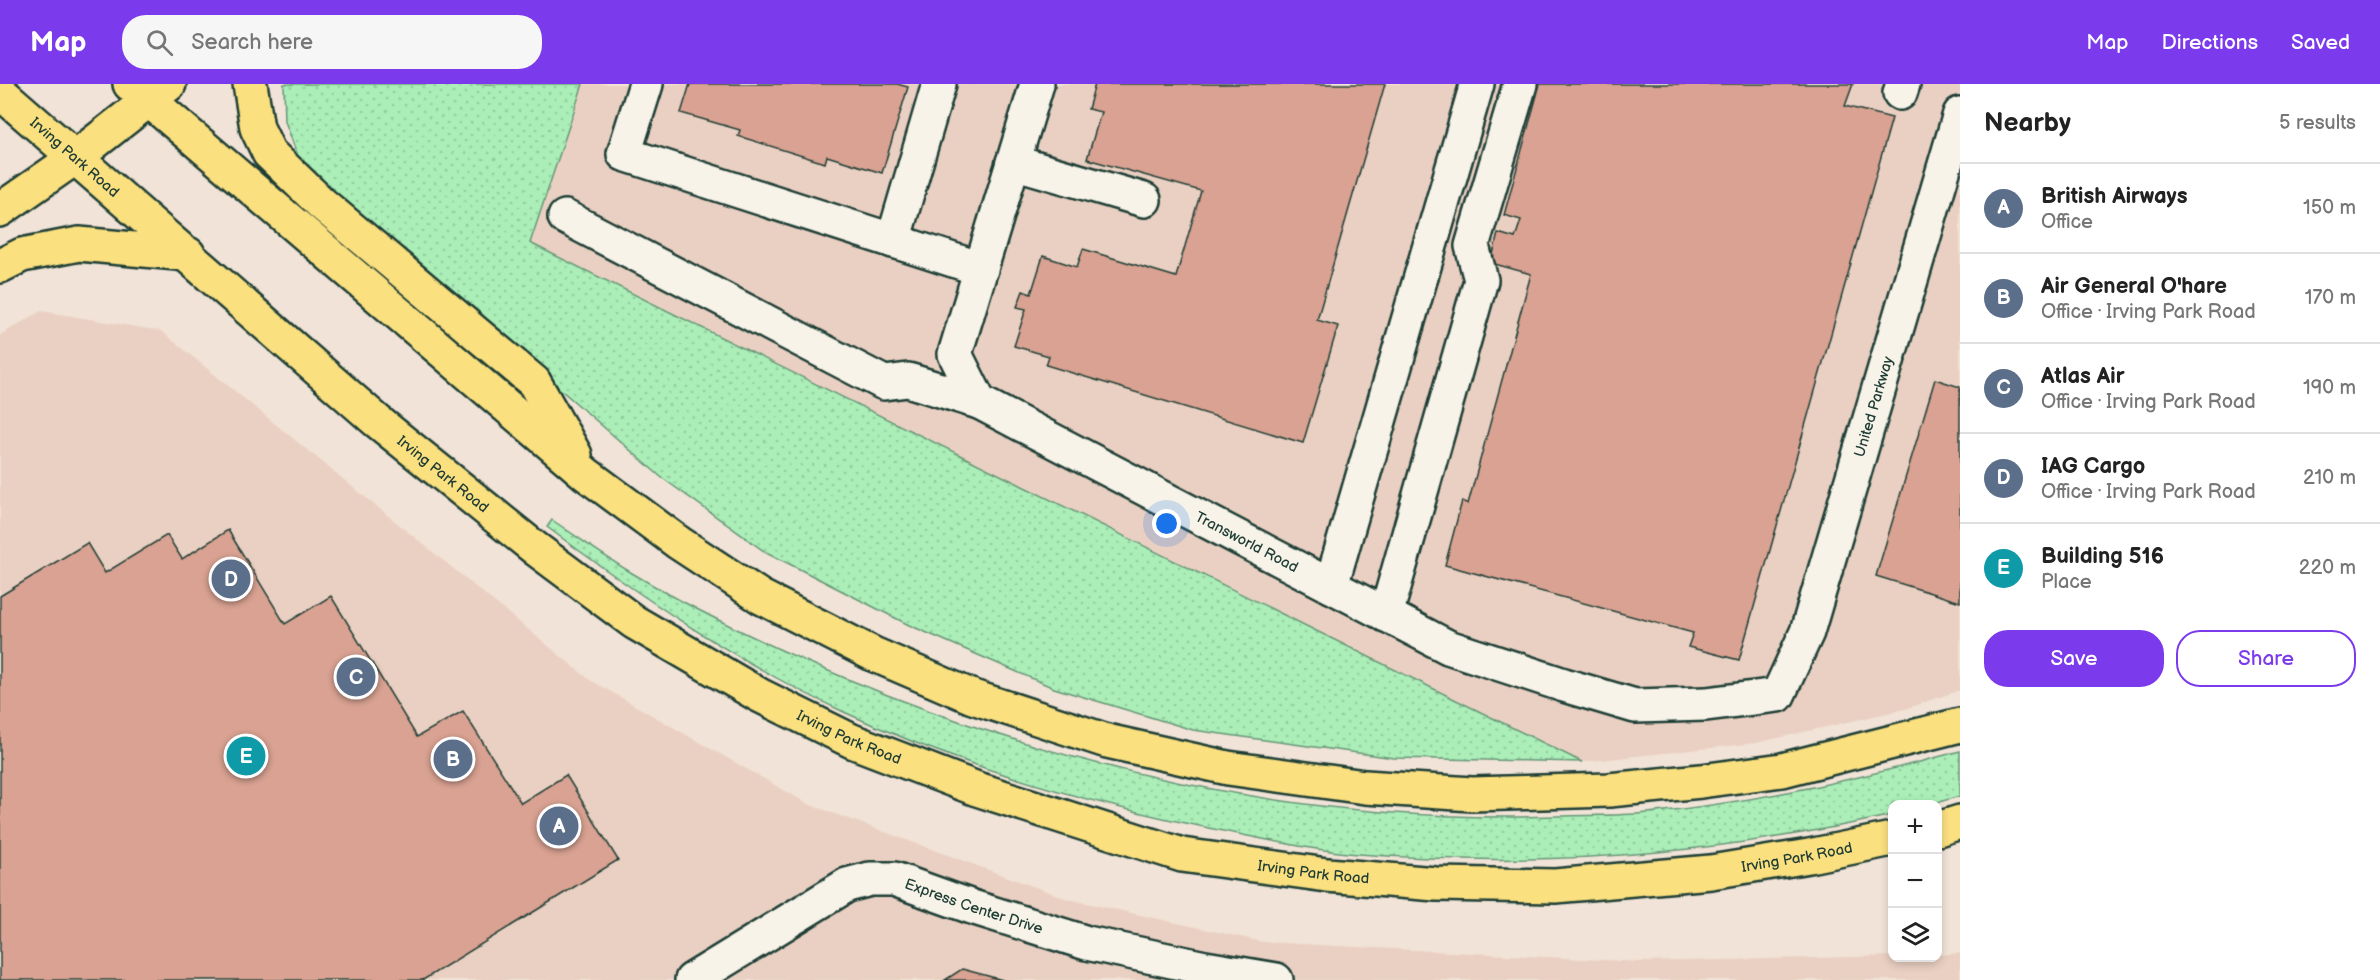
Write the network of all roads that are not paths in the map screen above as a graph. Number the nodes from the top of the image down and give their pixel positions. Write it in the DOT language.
graph roads {
  1 [pos="9,84"];
  2 [pos="250,84"];
  3 [pos="646,84"];
  4 [pos="939,84"];
  5 [pos="1037,84"];
  6 [pos="1477,84"];
  7 [pos="1520,84"];
  8 [pos="149,90"];
  9 [pos="0,92"];
  10 [pos="1960,114"];
  11 [pos="76,157"];
  12 [pos="1013,162"];
  13 [pos="1144,200"];
  14 [pos="0,210"];
  15 [pos="565,218"];
  16 [pos="893,241"];
  17 [pos="188,254"];
  18 [pos="0,266"];
  19 [pos="981,269"];
  20 [pos="979,402"];
  21 [pos="586,474"];
  22 [pos="1331,586"];
  23 [pos="1386,615"];
  24 [pos="1778,695"];
  25 [pos="1960,724"];
  26 [pos="1960,822"];
  27 [pos="1942,828"];
  28 [pos="1888,840"];
  29 [pos="692,980"];
  30 [pos="1276,980"];
  1 -- 9 [label="main road"];
  2 -- 21 [label="main road"];
  3 -- 16 [label="street"];
  4 -- 16 [label="street"];
  5 -- 12 [label="street"];
  6 -- 22 [label="street"];
  7 -- 23 [label="street"];
  8 -- 11 [label="main road"];
  8 -- 21 [label="main road"];
  9 -- 11 [label="main road, Irving Park Road"];
  10 -- 24 [label="street, United Parkway"];
  11 -- 14 [label="main road"];
  11 -- 17 [label="main road, Irving Park Road"];
  12 -- 13 [label="street"];
  12 -- 19 [label="street"];
  15 -- 20 [label="street, Transworld Road"];
  16 -- 19 [label="street"];
  17 -- 18 [label="main road"];
  17 -- 28 [label="main road, Irving Park Road"];
  19 -- 20 [label="street"];
  20 -- 22 [label="street, Transworld Road"];
  21 -- 25 [label="main road"];
  22 -- 23 [label="street, Transworld Road"];
  23 -- 24 [label="street, Transworld Road"];
  26 -- 27 [label="main road"];
  29 -- 30 [label="street, Express Center Drive"];
}
